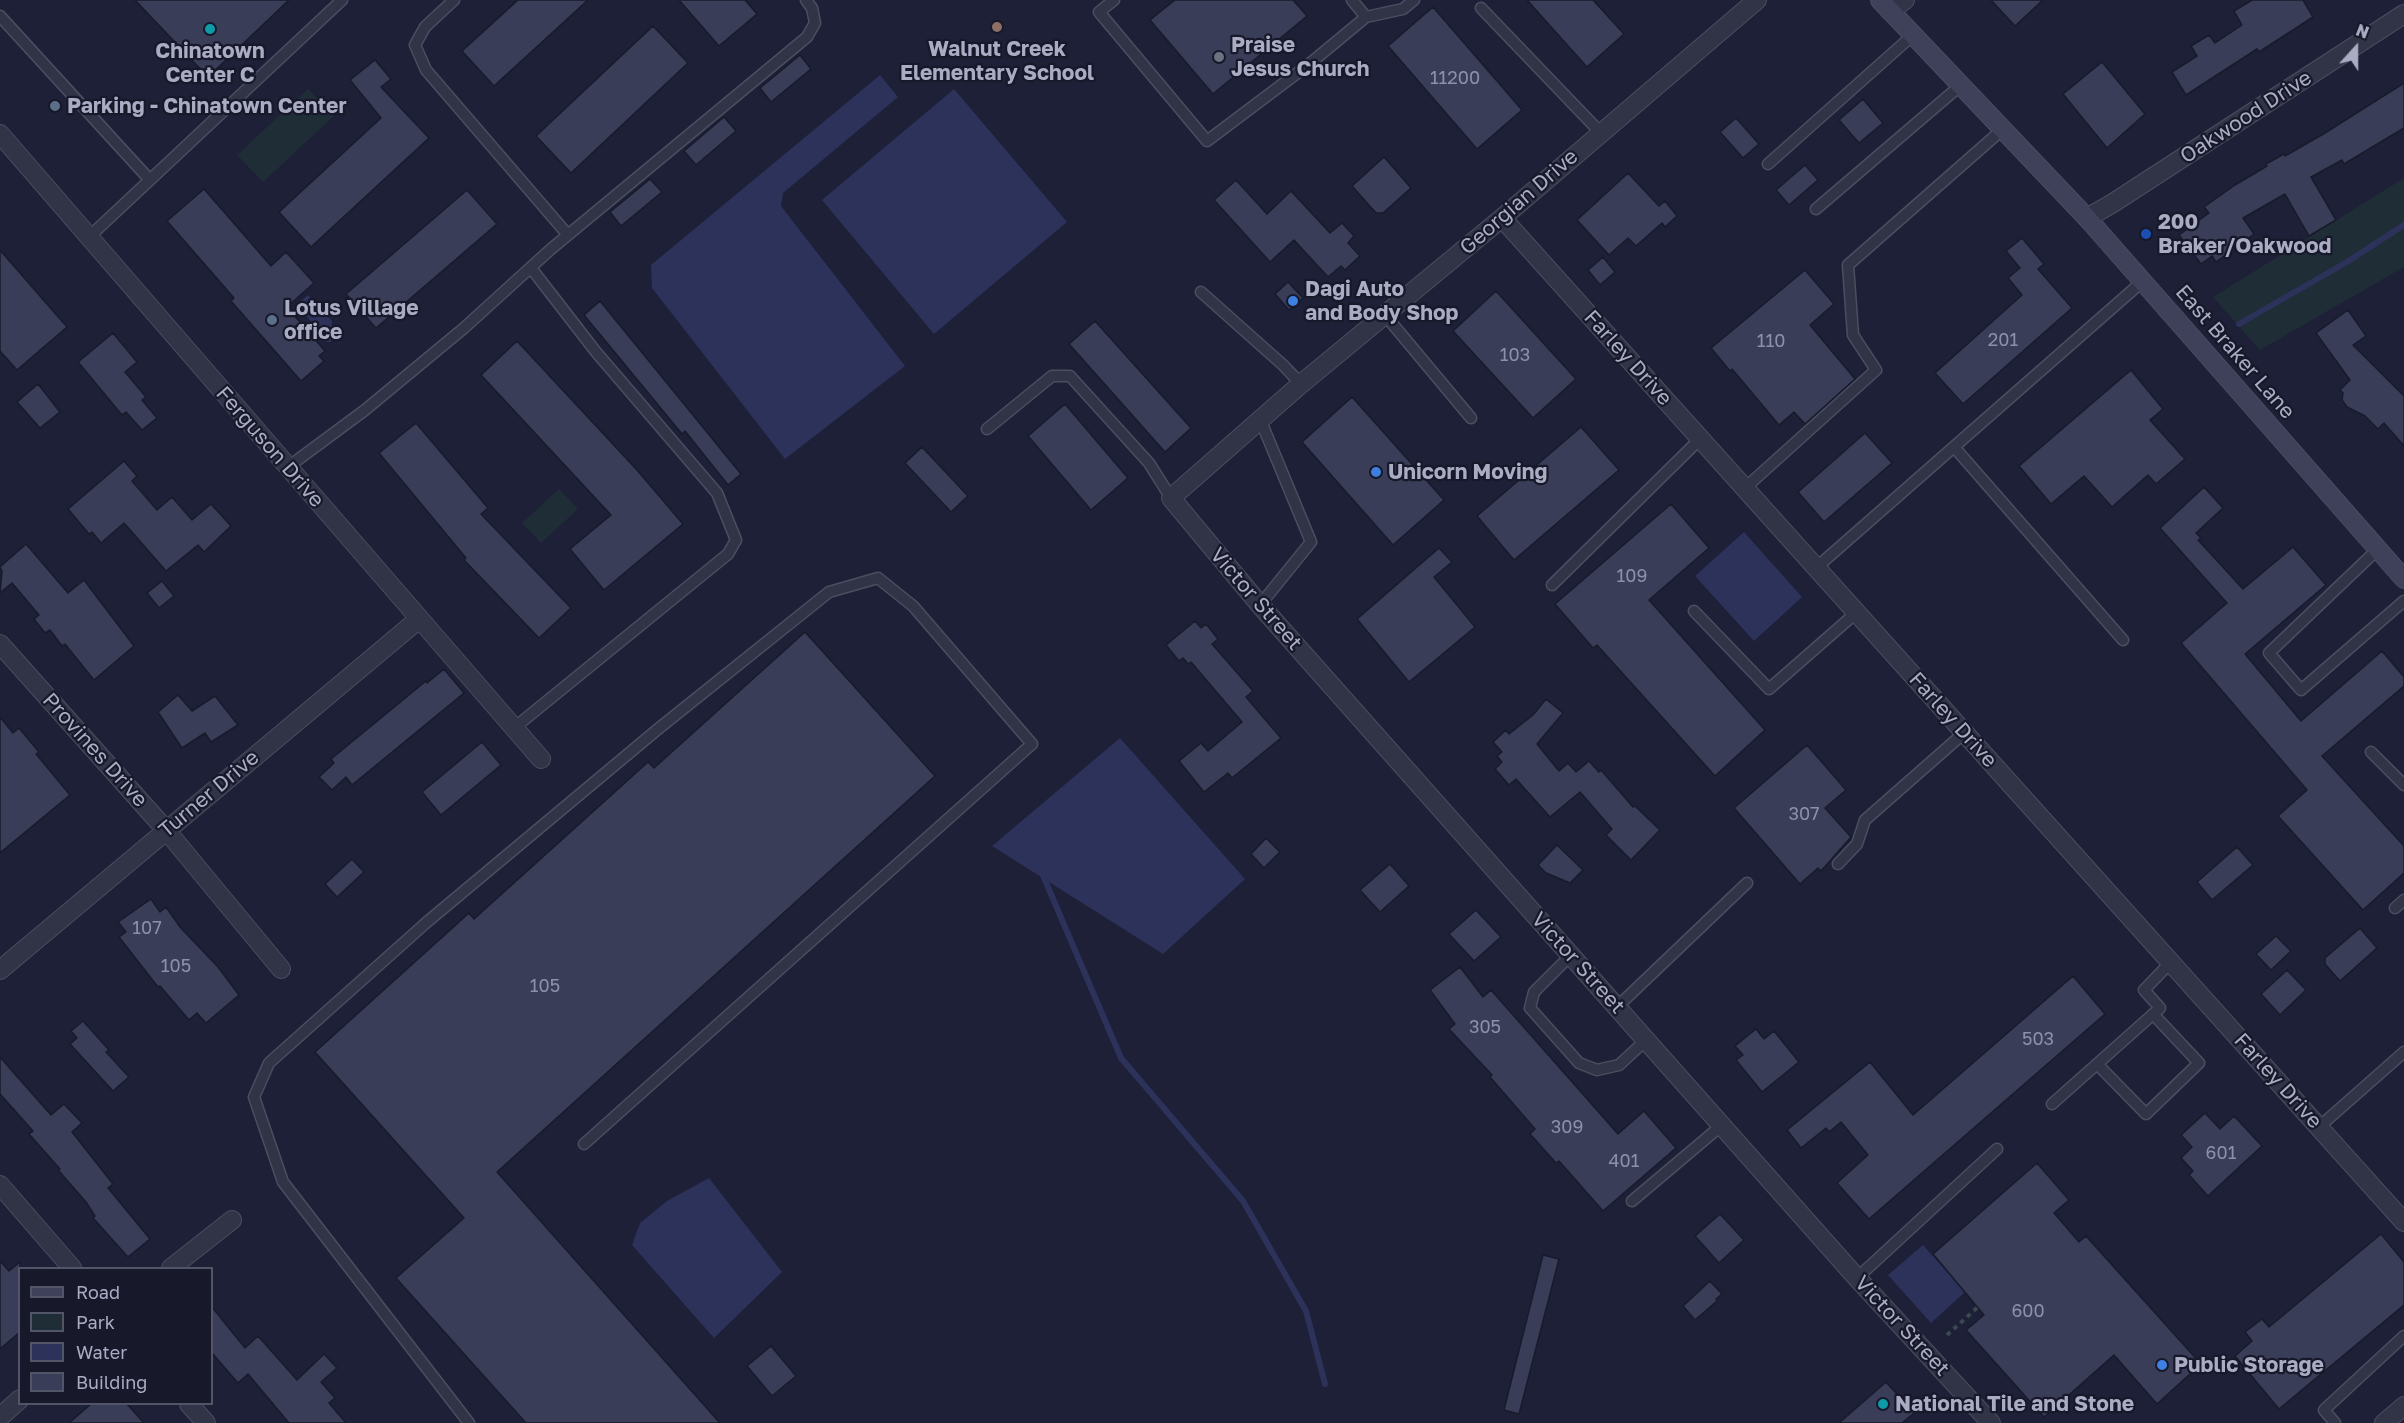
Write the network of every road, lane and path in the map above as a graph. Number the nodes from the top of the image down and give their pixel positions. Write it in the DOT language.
graph roads {
  1 [pos="342,0"];
  2 [pos="454,0"];
  3 [pos="806,0"];
  4 [pos="1114,0"];
  5 [pos="1352,0"];
  6 [pos="1414,0"];
  7 [pos="1757,0"];
  8 [pos="1892,4"];
  9 [pos="1481,8"];
  10 [pos="2404,14"];
  11 [pos="0,16"];
  12 [pos="1366,17"];
  13 [pos="1913,35"];
  14 [pos="1961,85"];
  15 [pos="2003,129"];
  16 [pos="1600,132"];
  17 [pos="1,137"];
  18 [pos="1768,164"];
  19 [pos="150,180"];
  20 [pos="1816,209"];
  21 [pos="1502,218"];
  22 [pos="2087,218"];
  23 [pos="568,235"];
  24 [pos="89,237"];
  25 [pos="531,268"];
  26 [pos="2143,281"];
  27 [pos="1202,292"];
  28 [pos="1385,315"];
  29 [pos="1301,384"];
  30 [pos="1471,418"];
  31 [pos="1260,419"];
  32 [pos="987,429"];
  33 [pos="1701,438"];
  34 [pos="1954,447"];
  35 [pos="288,467"];
  36 [pos="1745,488"];
  37 [pos="1171,498"];
  38 [pos="2378,549"];
  39 [pos="1817,567"];
  40 [pos="2404,579"];
  41 [pos="1552,585"];
  42 [pos="2404,601"];
  43 [pos="1260,605"];
  44 [pos="1694,611"];
  45 [pos="1857,612"];
  46 [pos="419,619"];
  47 [pos="2124,640"];
  48 [pos="0,644"];
  49 [pos="514,728"];
  50 [pos="1964,733"];
  51 [pos="2371,752"];
  52 [pos="541,759"];
  53 [pos="2404,785"];
  54 [pos="166,830"];
  55 [pos="1838,864"];
  56 [pos="1747,883"];
  57 [pos="2404,900"];
  58 [pos="2396,908"];
  59 [pos="1571,955"];
  60 [pos="2171,962"];
  61 [pos="281,969"];
  62 [pos="0,970"];
  63 [pos="1617,1007"];
  64 [pos="2153,1014"];
  65 [pos="1646,1040"];
  66 [pos="2404,1052"];
  67 [pos="2097,1064"];
  68 [pos="2052,1104"];
  69 [pos="1722,1125"];
  70 [pos="2319,1127"];
  71 [pos="584,1144"];
  72 [pos="1997,1149"];
  73 [pos="0,1185"];
  74 [pos="1632,1201"];
  75 [pos="232,1220"];
  76 [pos="2404,1222"];
  77 [pos="70,1267"];
  78 [pos="173,1267"];
  79 [pos="1857,1278"];
  80 [pos="1978,1308"];
  81 [pos="1947,1335"];
  82 [pos="2404,1336"];
  83 [pos="18,1401"];
  84 [pos="190,1405"];
  85 [pos="2404,1406"];
  86 [pos="0,1417"];
  87 [pos="206,1423"];
  88 [pos="469,1423"];
  89 [pos="1991,1423"];
  90 [pos="2335,1423"];
  91 [pos="2384,1423"];
  1 -- 19 [label="lane"];
  2 -- 23 [label="lane"];
  3 -- 23 [label="lane"];
  4 -- 12 [label="lane"];
  5 -- 12 [label="lane"];
  6 -- 12 [label="lane"];
  7 -- 16 [label="street, Georgian Drive"];
  8 -- 13 [label="main road, East Braker Lane"];
  9 -- 16 [label="lane"];
  10 -- 22 [label="street, Oakwood Drive"];
  11 -- 19 [label="lane"];
  13 -- 14 [label="main road, East Braker Lane"];
  13 -- 18 [label="lane"];
  14 -- 15 [label="main road, East Braker Lane"];
  14 -- 20 [label="lane"];
  15 -- 22 [label="main road, East Braker Lane"];
  15 -- 36 [label="lane"];
  16 -- 21 [label="street, Georgian Drive"];
  17 -- 24 [label="street, Ferguson Drive"];
  19 -- 24 [label="lane"];
  21 -- 28 [label="street, Georgian Drive"];
  21 -- 33 [label="street, Farley Drive"];
  22 -- 26 [label="main road, East Braker Lane"];
  23 -- 25 [label="lane"];
  24 -- 35 [label="street, Ferguson Drive"];
  25 -- 35 [label="lane"];
  25 -- 49 [label="lane"];
  26 -- 34 [label="lane"];
  26 -- 38 [label="main road, East Braker Lane"];
  27 -- 29 [label="lane"];
  28 -- 29 [label="street, Georgian Drive"];
  28 -- 30 [label="lane"];
  29 -- 31 [label="street, Georgian Drive"];
  31 -- 37 [label="street, Georgian Drive"];
  31 -- 43 [label="lane"];
  32 -- 37 [label="lane"];
  33 -- 36 [label="street, Farley Drive"];
  33 -- 41 [label="lane"];
  34 -- 39 [label="lane"];
  34 -- 47 [label="lane"];
  35 -- 46 [label="street, Ferguson Drive"];
  36 -- 39 [label="street, Farley Drive"];
  37 -- 43 [label="street, Victor Street"];
  38 -- 40 [label="main road, East Braker Lane"];
  38 -- 42 [label="lane"];
  39 -- 45 [label="street, Farley Drive"];
  43 -- 59 [label="street, Victor Street"];
  44 -- 45 [label="lane"];
  45 -- 50 [label="street, Farley Drive"];
  46 -- 49 [label="street, Ferguson Drive"];
  46 -- 54 [label="street, Turner Drive"];
  48 -- 54 [label="street, Provines Drive"];
  49 -- 52 [label="street, Ferguson Drive"];
  50 -- 55 [label="lane"];
  50 -- 60 [label="street, Farley Drive"];
  51 -- 53 [label="lane"];
  54 -- 61 [label="street, Provines Drive"];
  54 -- 62 [label="street, Turner Drive"];
  56 -- 63 [label="lane"];
  57 -- 58 [label="lane"];
  59 -- 63 [label="street, Victor Street"];
  59 -- 65 [label="lane"];
  60 -- 64 [label="lane"];
  60 -- 70 [label="street, Farley Drive"];
  63 -- 65 [label="street, Victor Street"];
  64 -- 67 [label="lane"];
  64 -- 67 [label="lane"];
  65 -- 69 [label="street, Victor Street"];
  66 -- 70 [label="lane"];
  67 -- 68 [label="lane"];
  69 -- 74 [label="lane"];
  69 -- 79 [label="street, Victor Street"];
  70 -- 76 [label="street, Farley Drive"];
  71 -- 88 [label="lane"];
  72 -- 79 [label="lane"];
  73 -- 77 [label="street"];
  75 -- 78 [label="street"];
  79 -- 89 [label="street, Victor Street"];
  80 -- 81 [label="path"];
  82 -- 90 [label="lane"];
  83 -- 86 [label="street"];
  84 -- 87 [label="street"];
  85 -- 91 [label="street"];
}
